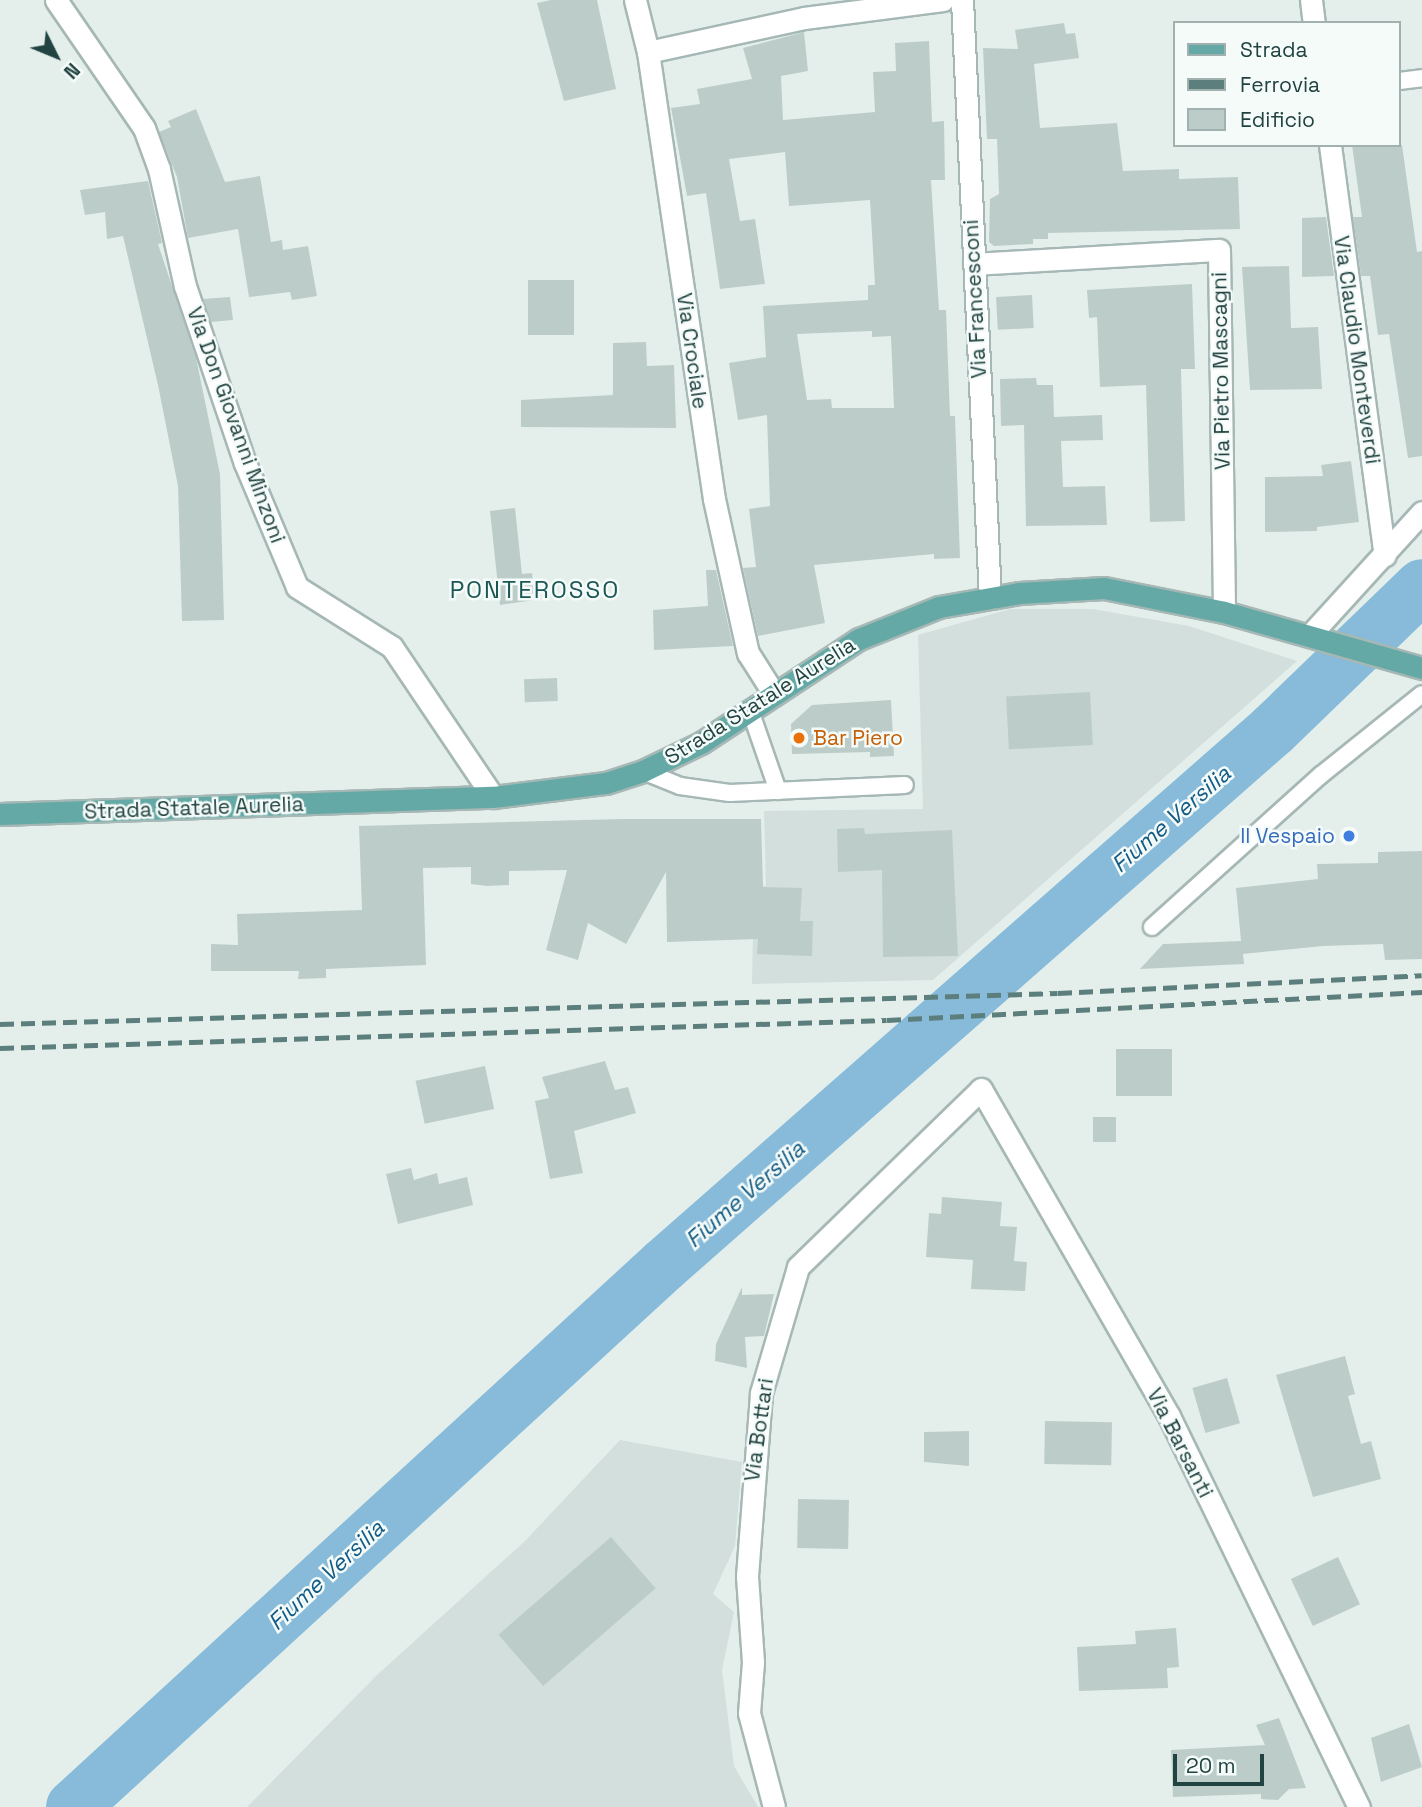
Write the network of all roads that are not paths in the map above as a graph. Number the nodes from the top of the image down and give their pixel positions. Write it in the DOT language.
graph roads {
  1 [pos="56,0"];
  2 [pos="635,0"];
  3 [pos="943,0"];
  4 [pos="962,0"];
  5 [pos="1311,0"];
  6 [pos="1314,21"];
  7 [pos="648,52"];
  8 [pos="1422,78"];
  9 [pos="1401,81"];
  10 [pos="1329,147"];
  11 [pos="974,264"];
  12 [pos="1422,512"];
  13 [pos="1385,555"];
  14 [pos="990,598"];
  15 [pos="1224,611"];
  16 [pos="1318,638"];
  17 [pos="1422,668"];
  18 [pos="774,694"];
  19 [pos="1422,694"];
  20 [pos="750,710"];
  21 [pos="643,771"];
  22 [pos="905,785"];
  23 [pos="778,791"];
  24 [pos="493,797"];
  25 [pos="0,814"];
  26 [pos="1152,928"];
  27 [pos="981,1089"];
  28 [pos="774,1807"];
  29 [pos="1359,1807"];
  1 -- 24 [label="street, Via Don Giovanni Minzoni"];
  2 -- 7 [label="street, Via Crociale"];
  3 -- 7 [label="street"];
  4 -- 11 [label="street, Via Francesconi"];
  5 -- 6 [label="street"];
  7 -- 18 [label="street, Via Crociale"];
  8 -- 9 [label="lane"];
  10 -- 13 [label="street, Via Claudio Monteverdi"];
  11 -- 14 [label="street, Via Francesconi"];
  11 -- 15 [label="street, Via Pietro Mascagni"];
  12 -- 13 [label="street"];
  13 -- 16 [label="street"];
  14 -- 15 [label="main road, Strada Statale Aurelia"];
  14 -- 18 [label="main road, Strada Statale Aurelia"];
  15 -- 16 [label="main road, Strada Statale Aurelia"];
  16 -- 17 [label="main road, Strada Statale Aurelia"];
  18 -- 20 [label="main road, Strada Statale Aurelia"];
  19 -- 26 [label="lane"];
  20 -- 21 [label="main road, Strada Statale Aurelia"];
  20 -- 23 [label="lane"];
  21 -- 23 [label="lane"];
  21 -- 24 [label="main road, Strada Statale Aurelia"];
  22 -- 23 [label="lane"];
  24 -- 25 [label="main road, Strada Statale Aurelia"];
  27 -- 28 [label="street, Via Bottari"];
  27 -- 29 [label="street, Via Barsanti"];
}
